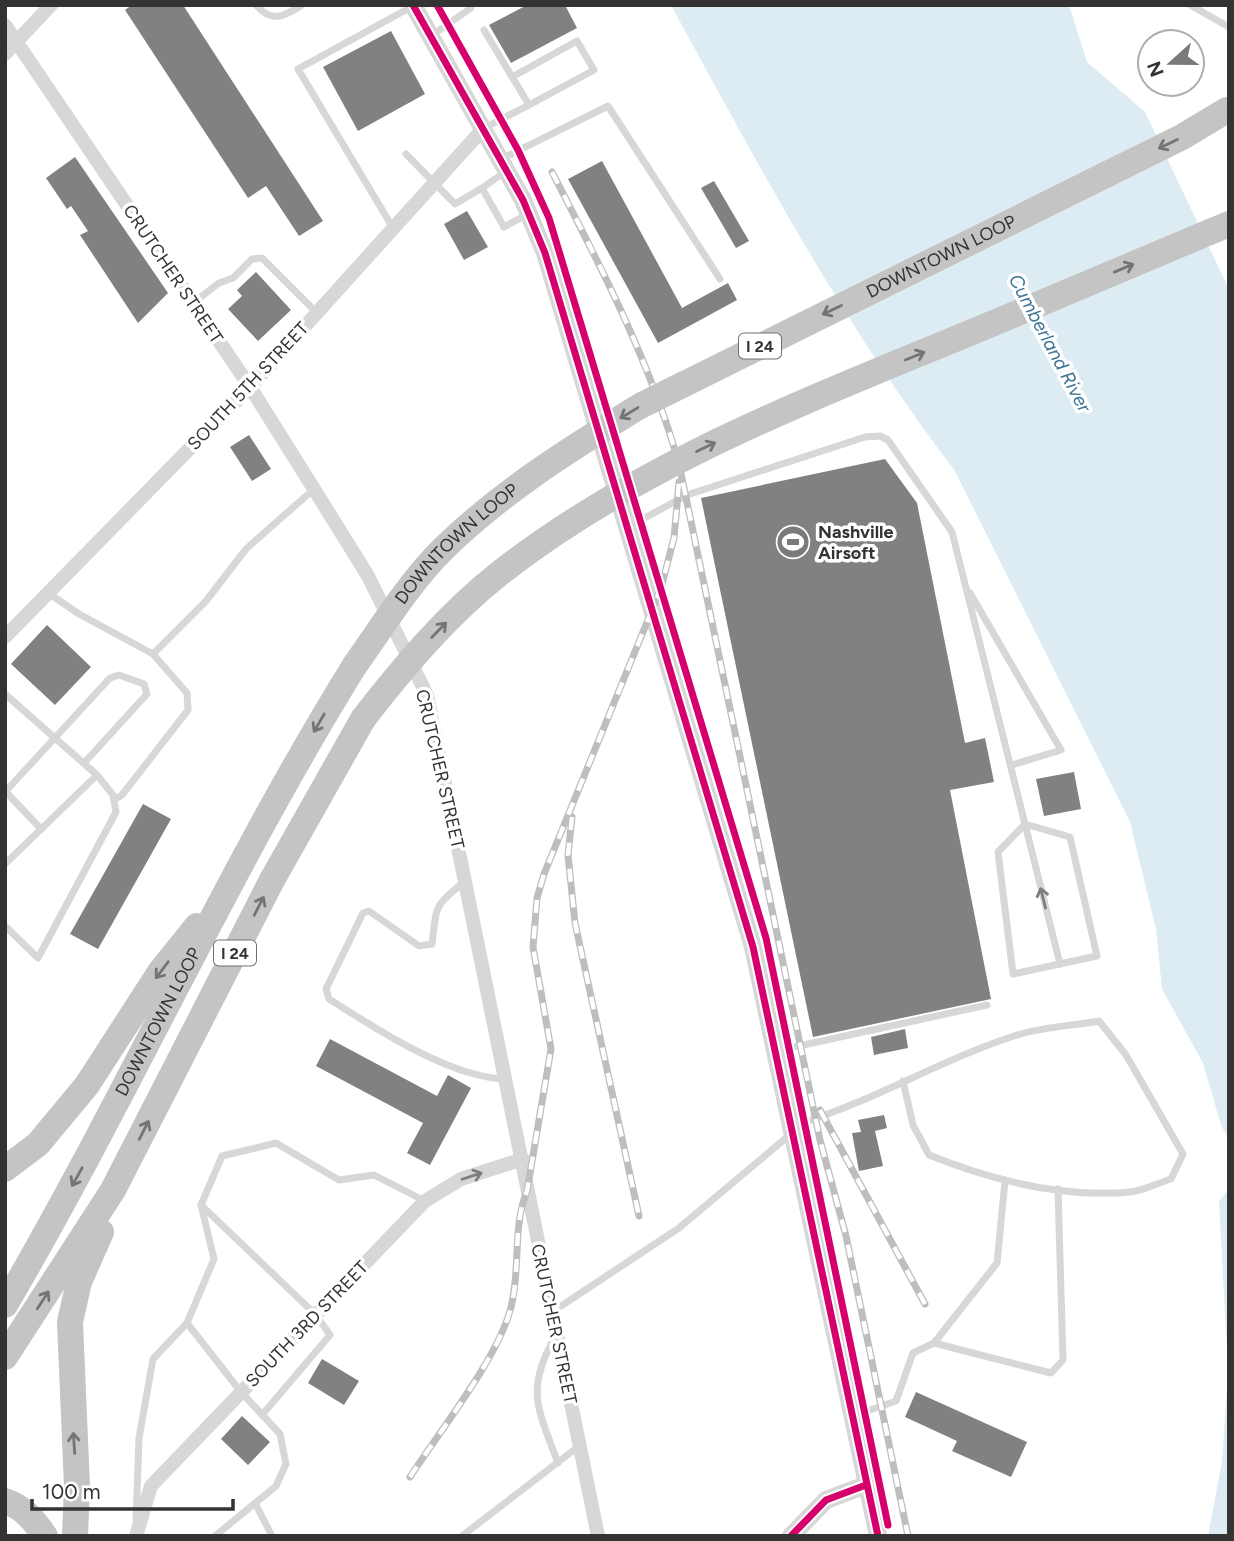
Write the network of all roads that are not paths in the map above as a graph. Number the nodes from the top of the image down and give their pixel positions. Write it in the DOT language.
graph roads {
  1 [pos="51,5"];
  2 [pos="256,5"];
  3 [pos="302,5"];
  4 [pos="1191,5"];
  5 [pos="413,6"];
  6 [pos="471,6"];
  7 [pos="5,25"];
  8 [pos="1229,27"];
  9 [pos="484,30"];
  10 [pos="431,37"];
  11 [pos="17,41"];
  12 [pos="5,54"];
  13 [pos="512,77"];
  14 [pos="528,105"];
  15 [pos="1228,110"];
  16 [pos="483,129"];
  17 [pos="406,153"];
  18 [pos="504,165"];
  19 [pos="435,183"];
  20 [pos="482,188"];
  21 [pos="528,214"];
  22 [pos="1229,224"];
  23 [pos="393,228"];
  24 [pos="720,279"];
  25 [pos="193,303"];
  26 [pos="317,313"];
  27 [pos="250,387"];
  28 [pos="314,489"];
  29 [pos="628,527"];
  30 [pos="964,584"];
  31 [pos="48,593"];
  32 [pos="5,637"];
  33 [pos="153,654"];
  34 [pos="5,694"];
  35 [pos="55,738"];
  36 [pos="84,763"];
  37 [pos="1012,765"];
  38 [pos="97,775"];
  39 [pos="6,792"];
  40 [pos="114,800"];
  41 [pos="1025,824"];
  42 [pos="41,829"];
  43 [pos="5,864"];
  44 [pos="235,878"];
  45 [pos="465,881"];
  46 [pos="5,926"];
  47 [pos="1060,964"];
  48 [pos="987,1005"];
  49 [pos="775,1052"];
  50 [pos="506,1079"];
  51 [pos="903,1081"];
  52 [pos="793,1135"];
  53 [pos="523,1160"];
  54 [pos="5,1169"];
  55 [pos="1005,1181"];
  56 [pos="1058,1189"];
  57 [pos="113,1190"];
  58 [pos="425,1201"];
  59 [pos="201,1205"];
  60 [pos="5,1305"];
  61 [pos="552,1313"];
  62 [pos="316,1315"];
  63 [pos="187,1323"];
  64 [pos="556,1335"];
  65 [pos="934,1343"];
  66 [pos="5,1357"];
  67 [pos="241,1392"];
  68 [pos="262,1415"];
  69 [pos="852,1417"];
  70 [pos="579,1446"];
  71 [pos="558,1462"];
  72 [pos="866,1485"];
  73 [pos="5,1501"];
  74 [pos="254,1503"];
  75 [pos="136,1534"];
  76 [pos="44,1536"];
  77 [pos="75,1536"];
  78 [pos="215,1536"];
  79 [pos="272,1536"];
  80 [pos="462,1536"];
  81 [pos="598,1536"];
  82 [pos="791,1536"];
  83 [pos="878,1536"];
  1 -- 11 [label="street"];
  2 -- 3 [label="lane"];
  4 -- 8 [label="lane"];
  5 -- 10 [label="street"];
  5 -- 23 [label="lane"];
  6 -- 10 [label="lane"];
  7 -- 11 [label="street, CRUTCHER STREET"];
  9 -- 13 [label="lane"];
  10 -- 16 [label="street"];
  11 -- 12 [label="street"];
  11 -- 25 [label="street, CRUTCHER STREET"];
  13 -- 14 [label="lane"];
  13 -- 14 [label="lane"];
  14 -- 16 [label="lane"];
  15 -- 44 [label="highway, DOWNTOWN LOOP / I 24, one-way, bridge"];
  16 -- 18 [label="street"];
  16 -- 19 [label="street, SOUTH 5TH STREET"];
  17 -- 19 [label="lane"];
  18 -- 20 [label="lane"];
  18 -- 21 [label="street"];
  18 -- 24 [label="lane"];
  19 -- 20 [label="lane"];
  19 -- 23 [label="street, SOUTH 5TH STREET"];
  20 -- 21 [label="lane"];
  21 -- 29 [label="street"];
  57 -- 22 [label="highway, DOWNTOWN LOOP / I 24, one-way, bridge"];
  23 -- 26 [label="street, SOUTH 5TH STREET"];
  25 -- 26 [label="lane"];
  25 -- 27 [label="street, CRUTCHER STREET"];
  26 -- 27 [label="street, SOUTH 5TH STREET"];
  27 -- 28 [label="street, CRUTCHER STREET"];
  27 -- 31 [label="street, SOUTH 5TH STREET"];
  28 -- 33 [label="lane"];
  28 -- 45 [label="street, CRUTCHER STREET"];
  29 -- 30 [label="lane"];
  29 -- 49 [label="street"];
  30 -- 37 [label="lane"];
  30 -- 37 [label="lane"];
  31 -- 32 [label="street, SOUTH 5TH STREET"];
  31 -- 33 [label="lane"];
  33 -- 40 [label="lane"];
  34 -- 35 [label="lane"];
  35 -- 36 [label="lane"];
  35 -- 36 [label="lane"];
  35 -- 39 [label="lane"];
  36 -- 38 [label="lane"];
  37 -- 41 [label="lane"];
  38 -- 40 [label="lane"];
  38 -- 42 [label="lane"];
  39 -- 42 [label="lane"];
  40 -- 46 [label="lane"];
  47 -- 41 [label="lane, one-way"];
  41 -- 47 [label="lane"];
  41 -- 47 [label="lane"];
  42 -- 43 [label="lane"];
  44 -- 54 [label="highway, one-way"];
  44 -- 60 [label="highway, DOWNTOWN LOOP / I 24, one-way"];
  45 -- 50 [label="street, CRUTCHER STREET"];
  45 -- 50 [label="lane"];
  48 -- 49 [label="lane"];
  49 -- 52 [label="street"];
  50 -- 53 [label="street, CRUTCHER STREET"];
  51 -- 52 [label="lane"];
  51 -- 55 [label="lane"];
  51 -- 56 [label="lane"];
  52 -- 61 [label="lane"];
  52 -- 69 [label="street"];
  58 -- 53 [label="street, SOUTH 3RD STREET, one-way"];
  53 -- 61 [label="street, CRUTCHER STREET"];
  55 -- 56 [label="lane"];
  55 -- 65 [label="lane"];
  56 -- 65 [label="lane"];
  66 -- 57 [label="highway, DOWNTOWN LOOP / I 24, one-way"];
  77 -- 57 [label="highway, one-way"];
  58 -- 59 [label="lane"];
  58 -- 62 [label="street, SOUTH 3RD STREET"];
  59 -- 62 [label="lane"];
  59 -- 63 [label="lane"];
  61 -- 64 [label="street, CRUTCHER STREET"];
  62 -- 67 [label="street, SOUTH 3RD STREET"];
  62 -- 68 [label="lane"];
  63 -- 67 [label="lane"];
  63 -- 75 [label="lane"];
  64 -- 70 [label="street, CRUTCHER STREET"];
  64 -- 71 [label="lane"];
  65 -- 69 [label="lane"];
  67 -- 68 [label="lane"];
  67 -- 75 [label="street, SOUTH 3RD STREET"];
  68 -- 74 [label="lane"];
  69 -- 72 [label="street"];
  70 -- 71 [label="lane"];
  70 -- 81 [label="street, CRUTCHER STREET"];
  71 -- 80 [label="lane"];
  72 -- 82 [label="street"];
  72 -- 83 [label="street"];
  73 -- 76 [label="highway"];
  74 -- 78 [label="lane"];
  74 -- 79 [label="lane"];
}
